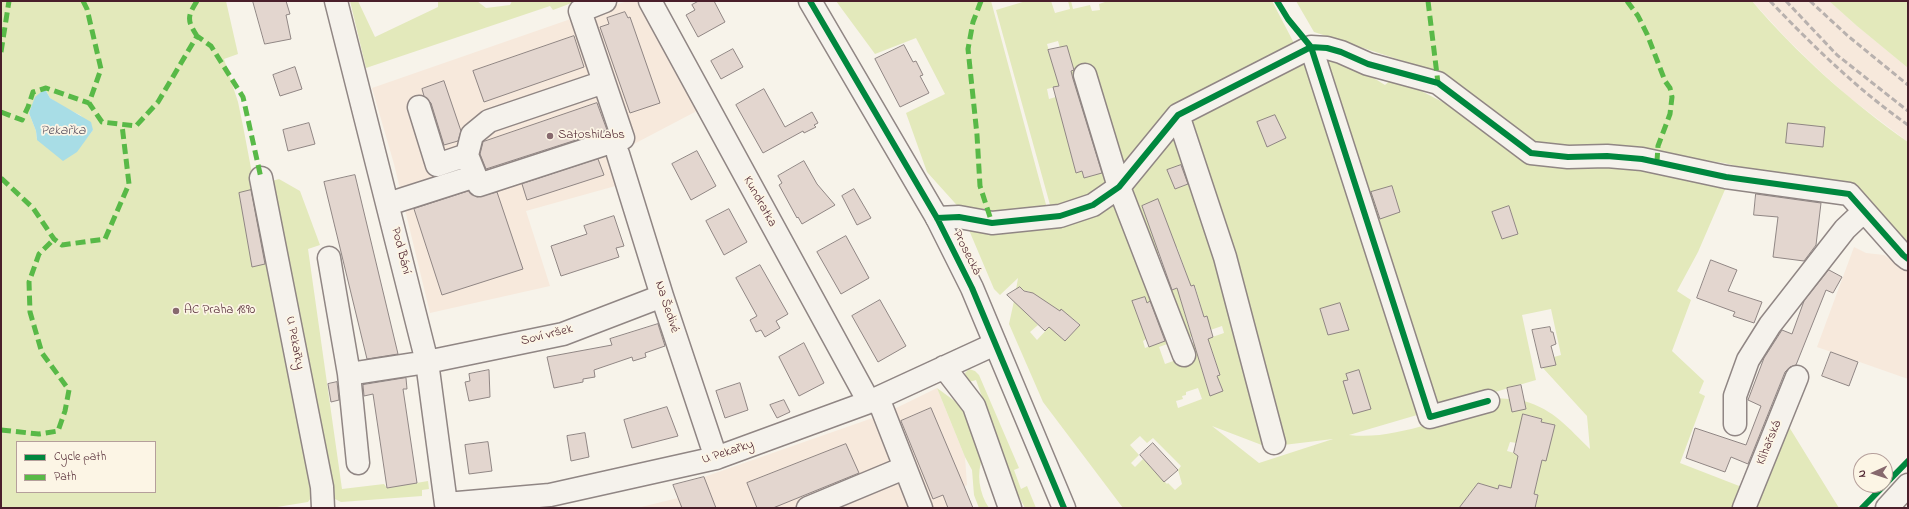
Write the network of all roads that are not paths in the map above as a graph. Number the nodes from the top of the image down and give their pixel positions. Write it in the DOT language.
graph roads {
  1 [pos="336,1"];
  2 [pos="606,1"];
  3 [pos="650,1"];
  4 [pos="810,1"];
  5 [pos="1311,47"];
  6 [pos="1085,75"];
  7 [pos="604,82"];
  8 [pos="419,107"];
  9 [pos="1178,115"];
  10 [pos="618,154"];
  11 [pos="467,155"];
  12 [pos="261,178"];
  13 [pos="466,179"];
  14 [pos="1119,187"];
  15 [pos="388,204"];
  16 [pos="1864,211"];
  17 [pos="937,218"];
  18 [pos="330,258"];
  19 [pos="1908,259"];
  20 [pos="662,296"];
  21 [pos="995,344"];
  22 [pos="1184,355"];
  23 [pos="427,362"];
  24 [pos="944,367"];
  25 [pos="349,374"];
  26 [pos="1797,377"];
  27 [pos="874,400"];
  28 [pos="1488,401"];
  29 [pos="1735,424"];
  30 [pos="1274,442"];
  31 [pos="716,458"];
  32 [pos="358,463"];
  33 [pos="904,468"];
  34 [pos="1908,485"];
  35 [pos="1908,502"];
  36 [pos="443,506"];
  37 [pos="323,508"];
  38 [pos="808,508"];
  39 [pos="921,508"];
  40 [pos="1010,508"];
  41 [pos="1064,508"];
  42 [pos="1744,508"];
  43 [pos="1886,508"];
  44 [pos="1903,508"];
  1 -- 15 [label="street, Pod Bání"];
  2 -- 7 [label="street"];
  3 -- 27 [label="street, Kundratka"];
  4 -- 17 [label="street, Prosecká"];
  5 -- 9 [label="street"];
  5 -- 16 [label="street"];
  5 -- 28 [label="street"];
  6 -- 14 [label="street"];
  7 -- 11 [label="street"];
  7 -- 11 [label="street"];
  8 -- 11 [label="street"];
  9 -- 14 [label="street"];
  9 -- 30 [label="street"];
  10 -- 20 [label="street, Na Šedivé"];
  12 -- 37 [label="street, U Pekařky"];
  13 -- 15 [label="street"];
  14 -- 17 [label="street"];
  14 -- 22 [label="street"];
  15 -- 23 [label="street, Pod Bání"];
  16 -- 19 [label="street"];
  16 -- 29 [label="street"];
  17 -- 21 [label="street, Prosecká"];
  18 -- 25 [label="street"];
  20 -- 23 [label="street, Soví vršek"];
  20 -- 31 [label="street, Na Šedivé"];
  21 -- 24 [label="street, U Pekařky"];
  21 -- 41 [label="street, Prosecká"];
  23 -- 25 [label="street, Soví vršek"];
  23 -- 36 [label="street, Pod Bání"];
  24 -- 27 [label="street, U Pekařky"];
  24 -- 40 [label="street"];
  25 -- 32 [label="street"];
  26 -- 42 [label="street, Klihařská"];
  27 -- 31 [label="street, U Pekařky"];
  27 -- 33 [label="street, Kundratka"];
  31 -- 36 [label="street, U Pekařky"];
  33 -- 38 [label="street"];
  33 -- 39 [label="street, Kundratka"];
  34 -- 43 [label="street"];
  35 -- 44 [label="street"];
}
